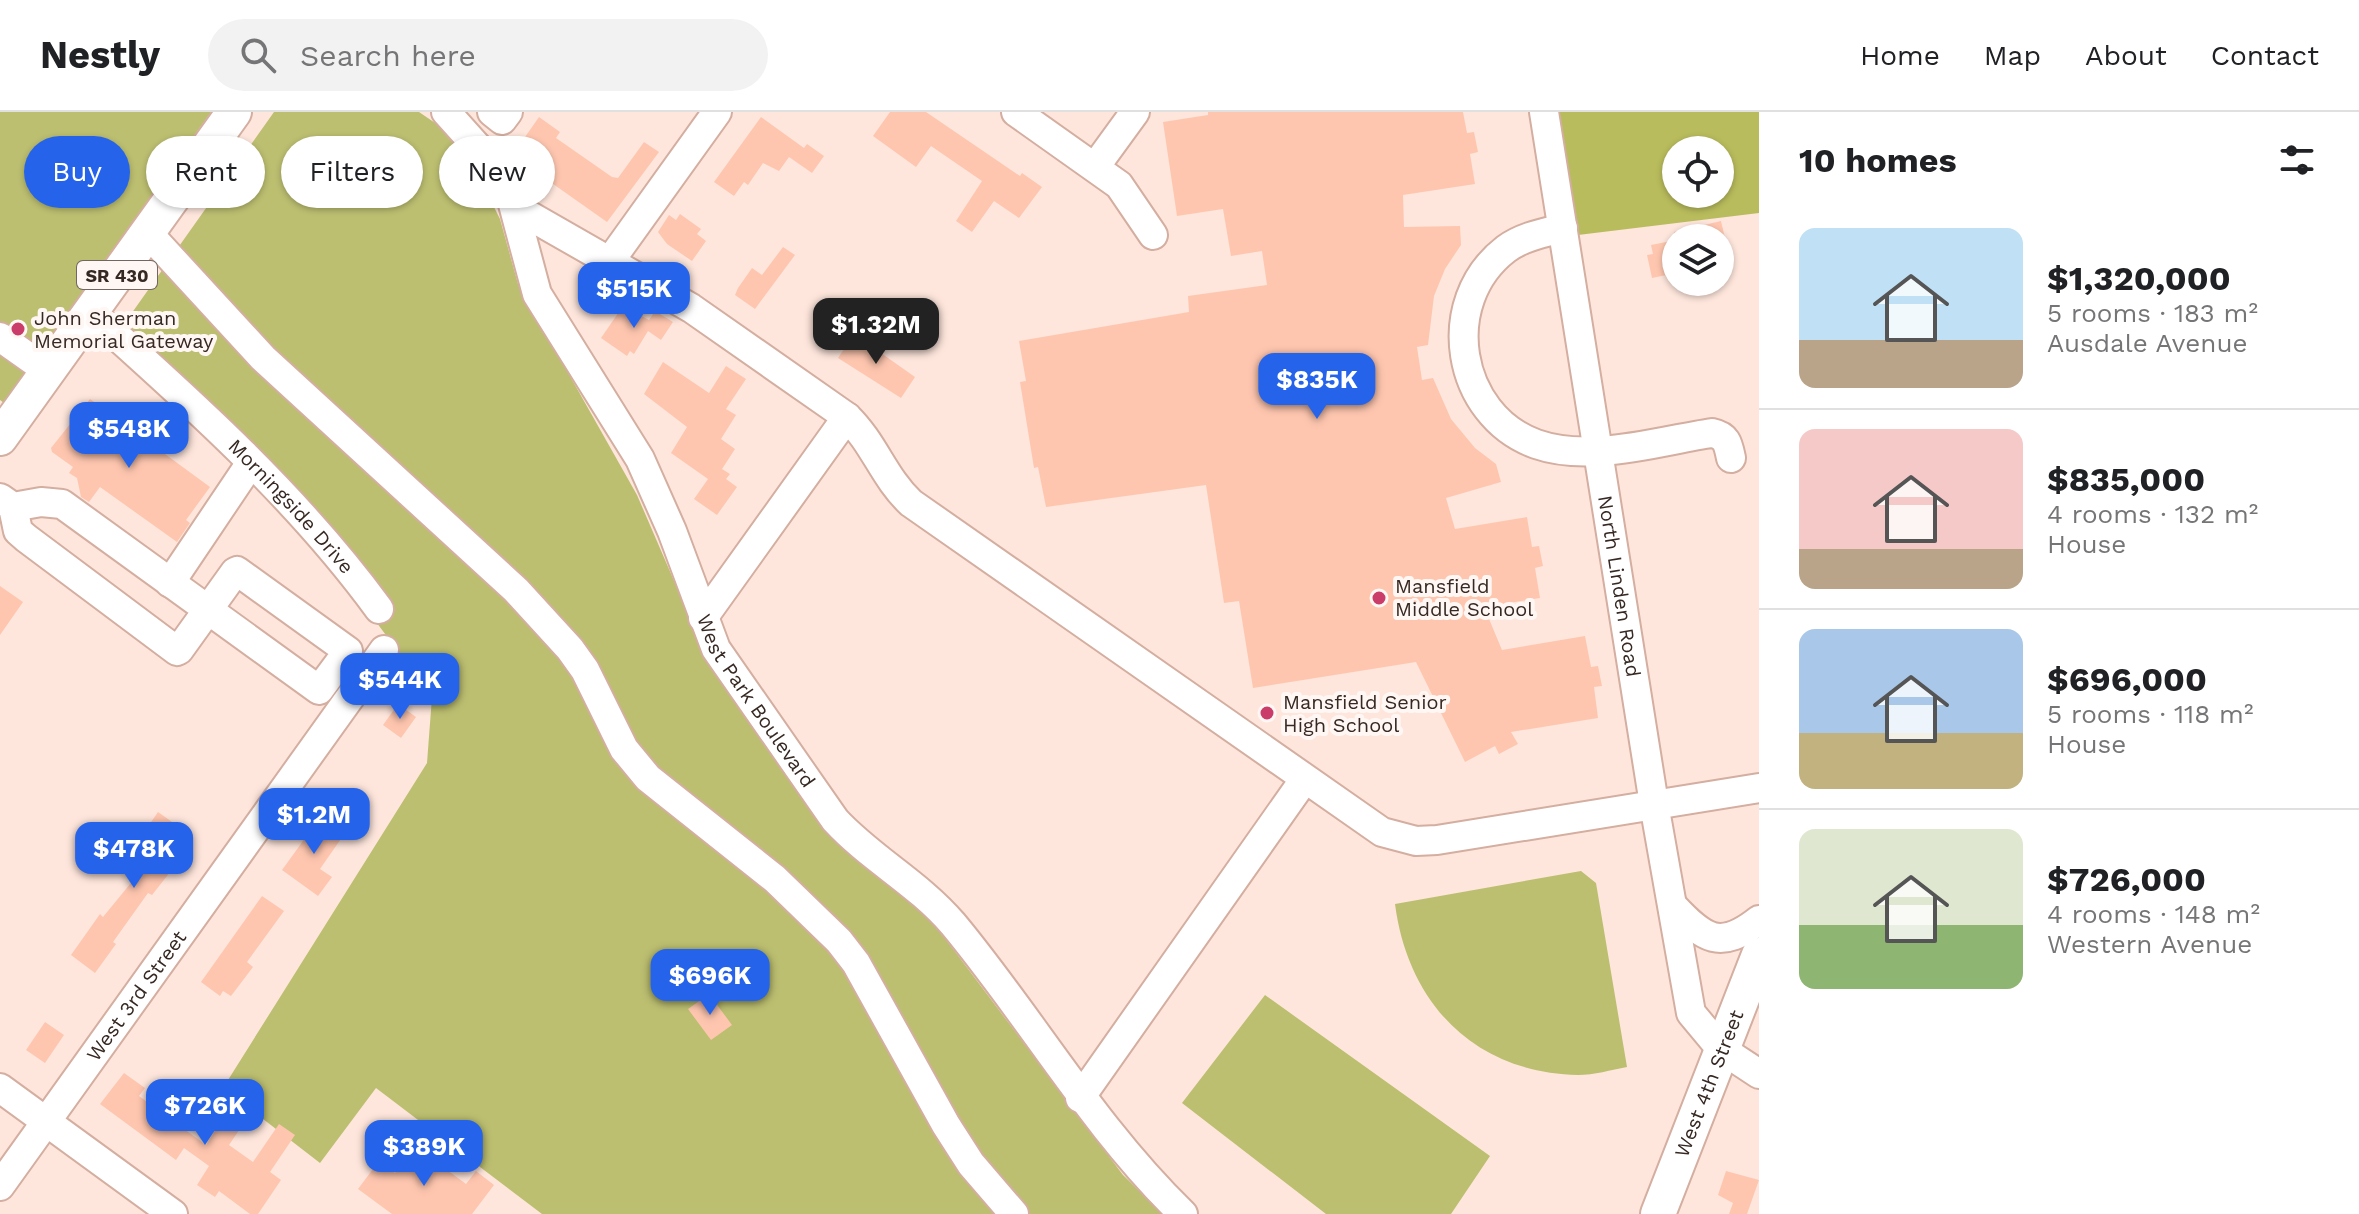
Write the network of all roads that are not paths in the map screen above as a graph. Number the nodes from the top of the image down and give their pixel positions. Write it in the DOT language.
graph roads {
  1 [pos="234,112"];
  2 [pos="446,112"];
  3 [pos="492,112"];
  4 [pos="508,112"];
  5 [pos="717,112"];
  6 [pos="1016,112"];
  7 [pos="1135,112"];
  8 [pos="1544,112"];
  9 [pos="466,136"];
  10 [pos="1095,167"];
  11 [pos="516,208"];
  12 [pos="1563,228"];
  13 [pos="147,232"];
  14 [pos="1153,235"];
  15 [pos="600,256"];
  16 [pos="533,282"];
  17 [pos="90,312"];
  18 [pos="0,337"];
  19 [pos="48,371"];
  20 [pos="847,417"];
  21 [pos="0,438"];
  22 [pos="1599,450"];
  23 [pos="1731,458"];
  24 [pos="250,464"];
  25 [pos="6,503"];
  26 [pos="170,583"];
  27 [pos="379,609"];
  28 [pos="207,611"];
  29 [pos="703,618"];
  30 [pos="384,650"];
  31 [pos="1304,780"];
  32 [pos="1759,788"];
  33 [pos="1654,804"];
  34 [pos="1673,906"];
  35 [pos="1759,920"];
  36 [pos="1759,955"];
  37 [pos="1721,1049"];
  38 [pos="1759,1074"];
  39 [pos="0,1088"];
  40 [pos="1080,1098"];
  41 [pos="46,1122"];
  42 [pos="0,1186"];
  43 [pos="173,1214"];
  44 [pos="1014,1214"];
  45 [pos="1183,1214"];
  46 [pos="1658,1214"];
  1 -- 13 [label="main road, SR 430"];
  2 -- 9 [label="street, West Park Boulevard"];
  3 -- 4 [label="street"];
  5 -- 15 [label="street"];
  6 -- 10 [label="street"];
  7 -- 10 [label="street"];
  8 -- 12 [label="street, North Linden Road"];
  10 -- 14 [label="street"];
  11 -- 15 [label="street"];
  11 -- 16 [label="street, West Park Boulevard"];
  12 -- 22 [label="street, North Linden Road"];
  12 -- 22 [label="street"];
  13 -- 17 [label="main road, SR 430"];
  13 -- 44 [label="street"];
  15 -- 16 [label="street"];
  15 -- 20 [label="street"];
  16 -- 29 [label="street, West Park Boulevard"];
  17 -- 19 [label="main road, SR 430"];
  17 -- 24 [label="street, Morningside Drive"];
  18 -- 19 [label="street"];
  19 -- 21 [label="main road, SR 430"];
  20 -- 29 [label="street"];
  20 -- 31 [label="street"];
  22 -- 23 [label="street"];
  22 -- 33 [label="street, North Linden Road"];
  24 -- 26 [label="street"];
  24 -- 27 [label="street, Morningside Drive"];
  25 -- 26 [label="street"];
  25 -- 28 [label="street"];
  26 -- 28 [label="street"];
  28 -- 28 [label="street"];
  29 -- 40 [label="street, West Park Boulevard"];
  30 -- 41 [label="street, West 3rd Street"];
  31 -- 33 [label="street"];
  31 -- 40 [label="street"];
  32 -- 33 [label="street"];
  33 -- 34 [label="street, North Linden Road"];
  34 -- 35 [label="street"];
  34 -- 37 [label="street, North Linden Road"];
  36 -- 37 [label="main road, West 4th Street"];
  37 -- 38 [label="street, North Linden Road"];
  37 -- 46 [label="main road, West 4th Street"];
  39 -- 41 [label="street"];
  40 -- 45 [label="street, West Park Boulevard"];
  41 -- 42 [label="street, West 3rd Street"];
  41 -- 43 [label="street"];
}
